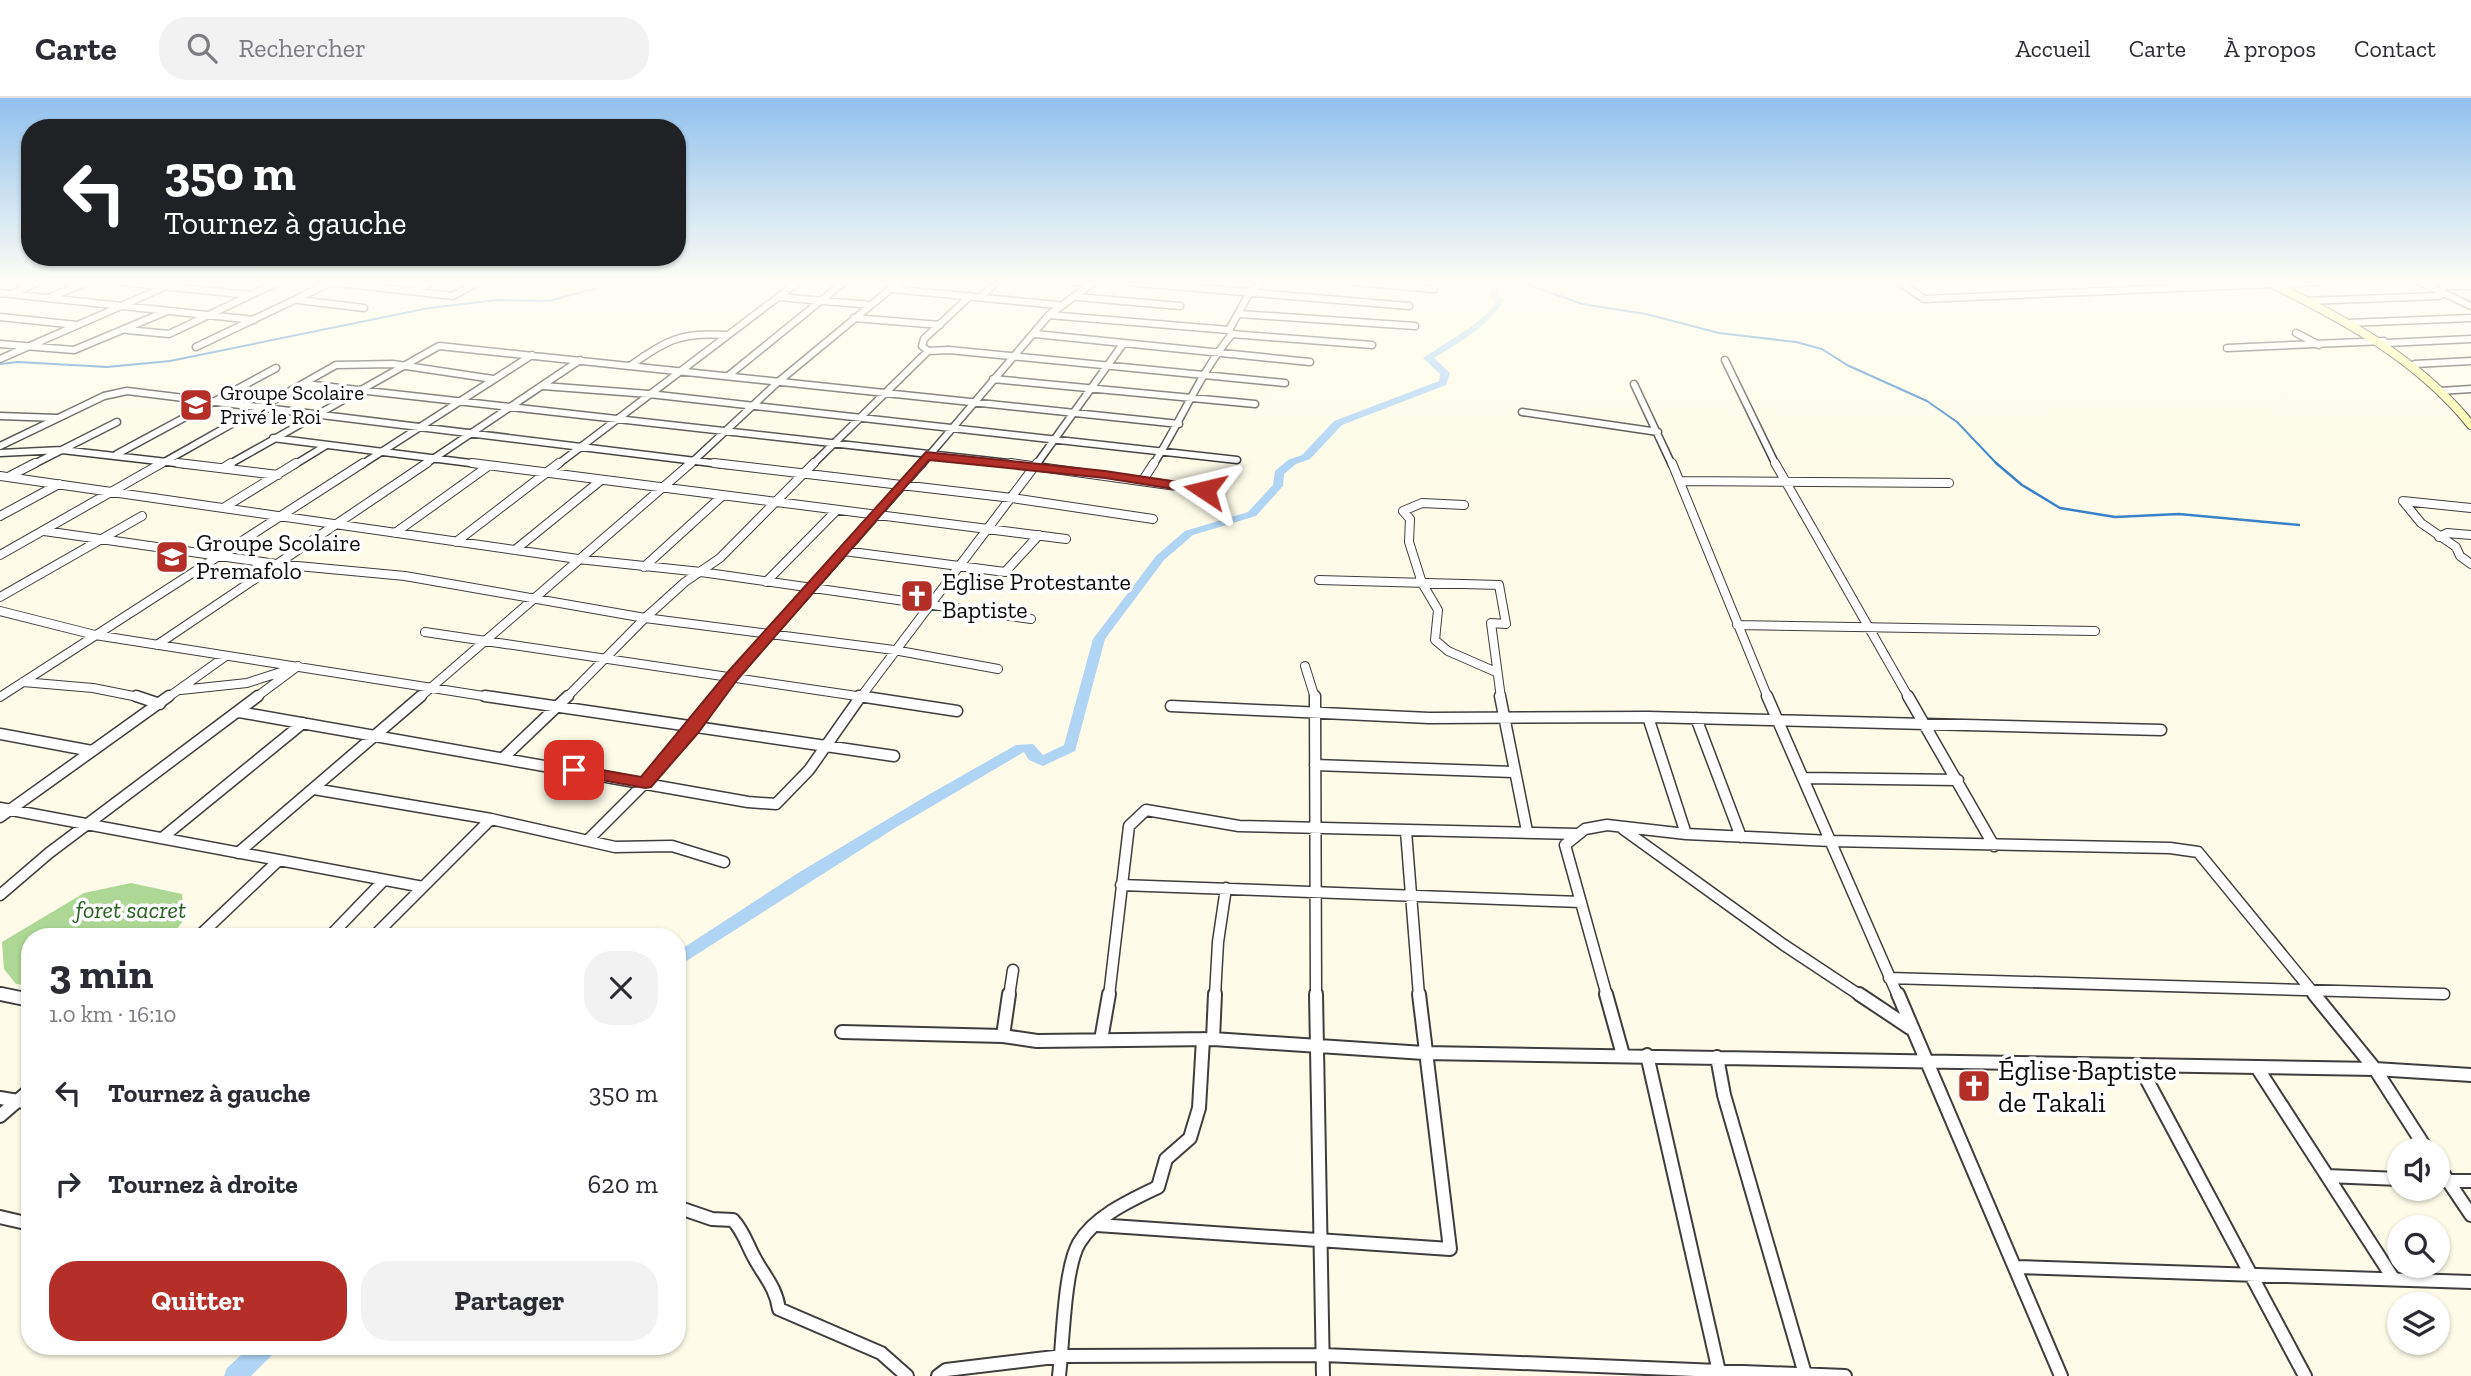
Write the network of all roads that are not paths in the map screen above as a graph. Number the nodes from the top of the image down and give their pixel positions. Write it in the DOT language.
graph roads {
  1 [pos="40,342"];
  2 [pos="96,342"];
  3 [pos="209,342"];
  4 [pos="666,342"];
  5 [pos="717,342"];
  6 [pos="772,342"];
  7 [pos="828,342"];
  8 [pos="921,342"];
  9 [pos="1028,342"];
  10 [pos="1102,342"];
  11 [pos="1224,342"];
  12 [pos="1335,342"];
  13 [pos="2312,342"];
  14 [pos="2385,342"];
  15 [pos="2395,342"];
  16 [pos="0,344"];
  17 [pos="1123,344"];
  18 [pos="1372,345"];
  19 [pos="2320,346"];
  20 [pos="27,347"];
  21 [pos="196,348"];
  22 [pos="2227,348"];
  23 [pos="928,351"];
  24 [pos="1216,353"];
  25 [pos="532,355"];
  26 [pos="1016,356"];
  27 [pos="0,359"];
  28 [pos="580,360"];
  29 [pos="1726,360"];
  30 [pos="2471,361"];
  31 [pos="1310,362"];
  32 [pos="2415,364"];
  33 [pos="630,366"];
  34 [pos="400,367"];
  35 [pos="1106,367"];
  36 [pos="276,368"];
  37 [pos="678,372"];
  38 [pos="1204,374"];
  39 [pos="728,376"];
  40 [pos="493,379"];
  41 [pos="993,379"];
  42 [pos="778,382"];
  43 [pos="1285,383"];
  44 [pos="305,384"];
  45 [pos="1634,384"];
  46 [pos="543,386"];
  47 [pos="1091,388"];
  48 [pos="358,389"];
  49 [pos="2471,389"];
  50 [pos="2440,391"];
  51 [pos="882,393"];
  52 [pos="649,394"];
  53 [pos="1189,398"];
  54 [pos="459,401"];
  55 [pos="973,401"];
  56 [pos="215,402"];
  57 [pos="1255,404"];
  58 [pos="752,406"];
  59 [pos="512,407"];
  60 [pos="264,408"];
  61 [pos="1071,412"];
  62 [pos="1522,412"];
  63 [pos="316,413"];
  64 [pos="0,416"];
  65 [pos="2468,416"];
  66 [pos="58,418"];
  67 [pos="859,418"];
  68 [pos="614,420"];
  69 [pos="117,422"];
  70 [pos="1179,424"];
  71 [pos="2471,425"];
  72 [pos="420,426"];
  73 [pos="951,429"];
  74 [pos="725,431"];
  75 [pos="1658,432"];
  76 [pos="474,433"];
  77 [pos="273,438"];
  78 [pos="1052,441"];
  79 [pos="838,443"];
  80 [pos="0,446"];
  81 [pos="326,446"];
  82 [pos="579,447"];
  83 [pos="62,450"];
  84 [pos="1158,452"];
  85 [pos="0,453"];
  86 [pos="379,454"];
  87 [pos="115,455"];
  88 [pos="926,456"];
  89 [pos="695,459"];
  90 [pos="432,460"];
  91 [pos="1237,460"];
  92 [pos="168,462"];
  93 [pos="487,467"];
  94 [pos="223,468"];
  95 [pos="1032,468"];
  96 [pos="803,473"];
  97 [pos="545,474"];
  98 [pos="278,475"];
  99 [pos="4,476"];
  100 [pos="600,481"];
  101 [pos="1143,481"];
  102 [pos="1679,481"];
  103 [pos="1784,481"];
  104 [pos="59,484"];
  105 [pos="1949,484"];
  106 [pos="904,486"];
  107 [pos="662,489"];
  108 [pos="1205,490"];
  109 [pos="113,492"];
  110 [pos="721,497"];
  111 [pos="1012,498"];
  112 [pos="777,503"];
  113 [pos="1464,505"];
  114 [pos="225,507"];
  115 [pos="2471,508"];
  116 [pos="836,511"];
  117 [pos="0,516"];
  118 [pos="142,516"];
  119 [pos="283,516"];
  120 [pos="875,516"];
  121 [pos="1153,519"];
  122 [pos="338,524"];
  123 [pos="990,528"];
  124 [pos="44,531"];
  125 [pos="395,533"];
  126 [pos="2471,535"];
  127 [pos="1038,536"];
  128 [pos="2439,537"];
  129 [pos="103,538"];
  130 [pos="1066,539"];
  131 [pos="456,542"];
  132 [pos="515,550"];
  133 [pos="844,551"];
  134 [pos="0,555"];
  135 [pos="218,557"];
  136 [pos="578,559"];
  137 [pos="276,564"];
  138 [pos="2471,565"];
  139 [pos="958,566"];
  140 [pos="644,567"];
  141 [pos="701,572"];
  142 [pos="1319,580"];
  143 [pos="766,582"];
  144 [pos="1422,583"];
  145 [pos="809,589"];
  146 [pos="0,597"];
  147 [pos="533,599"];
  148 [pos="928,607"];
  149 [pos="0,611"];
  150 [pos="645,618"];
  151 [pos="1031,619"];
  152 [pos="1737,625"];
  153 [pos="1866,628"];
  154 [pos="2095,631"];
  155 [pos="425,632"];
  156 [pos="95,635"];
  157 [pos="771,635"];
  158 [pos="487,639"];
  159 [pos="157,645"];
  160 [pos="894,650"];
  161 [pos="226,656"];
  162 [pos="607,659"];
  163 [pos="298,666"];
  164 [pos="1304,666"];
  165 [pos="998,669"];
  166 [pos="1496,672"];
  167 [pos="731,677"];
  168 [pos="23,682"];
  169 [pos="432,686"];
  170 [pos="178,690"];
  171 [pos="0,697"];
  172 [pos="860,698"];
  173 [pos="160,704"];
  174 [pos="1171,706"];
  175 [pos="555,708"];
  176 [pos="957,711"];
  177 [pos="239,712"];
  178 [pos="1315,712"];
  179 [pos="1506,717"];
  180 [pos="1648,717"];
  181 [pos="1696,718"];
  182 [pos="1776,720"];
  183 [pos="303,723"];
  184 [pos="1926,724"];
  185 [pos="692,729"];
  186 [pos="2161,730"];
  187 [pos="0,734"];
  188 [pos="376,735"];
  189 [pos="823,749"];
  190 [pos="92,751"];
  191 [pos="894,756"];
  192 [pos="503,758"];
  193 [pos="1315,765"];
  194 [pos="1513,772"];
  195 [pos="1805,778"];
  196 [pos="1958,780"];
  197 [pos="645,783"];
  198 [pos="314,789"];
  199 [pos="5,809"];
  200 [pos="0,817"];
  201 [pos="491,819"];
  202 [pos="89,824"];
  203 [pos="1619,826"];
  204 [pos="1316,828"];
  205 [pos="1406,831"];
  206 [pos="1527,831"];
  207 [pos="1577,834"];
  208 [pos="1686,834"];
  209 [pos="1741,837"];
  210 [pos="162,838"];
  211 [pos="589,839"];
  212 [pos="1830,841"];
  213 [pos="1994,846"];
  214 [pos="238,853"];
  215 [pos="279,860"];
  216 [pos="724,862"];
  217 [pos="384,880"];
  218 [pos="1121,885"];
  219 [pos="423,887"];
  220 [pos="1226,888"];
  221 [pos="1317,890"];
  222 [pos="1409,894"];
  223 [pos="0,895"];
  224 [pos="1581,902"];
  225 [pos="209,928"];
  226 [pos="338,928"];
  227 [pos="382,928"];
  228 [pos="1013,970"];
  229 [pos="1889,978"];
  230 [pos="2312,992"];
  231 [pos="0,994"];
  232 [pos="2444,994"];
  233 [pos="21,998"];
  234 [pos="1912,1029"];
  235 [pos="842,1032"];
  236 [pos="1003,1036"];
  237 [pos="1208,1039"];
  238 [pos="1101,1040"];
  239 [pos="1316,1045"];
  240 [pos="1424,1053"];
  241 [pos="1623,1055"];
  242 [pos="1647,1055"];
  243 [pos="1717,1057"];
  244 [pos="1926,1062"];
  245 [pos="2140,1067"];
  246 [pos="2258,1069"];
  247 [pos="2375,1069"];
  248 [pos="2471,1075"];
  249 [pos="0,1098"];
  250 [pos="21,1102"];
  251 [pos="21,1104"];
  252 [pos="0,1116"];
  253 [pos="2419,1138"];
  254 [pos="2327,1176"];
  255 [pos="2387,1178"];
  256 [pos="2450,1181"];
  257 [pos="2471,1181"];
  258 [pos="2450,1190"];
  259 [pos="686,1210"];
  260 [pos="2471,1215"];
  261 [pos="0,1217"];
  262 [pos="21,1222"];
  263 [pos="1097,1226"];
  264 [pos="1319,1241"];
  265 [pos="2017,1267"];
  266 [pos="2387,1269"];
  267 [pos="2248,1273"];
  268 [pos="2387,1278"];
  269 [pos="2393,1278"];
  270 [pos="2471,1282"];
  271 [pos="1323,1355"];
  272 [pos="1063,1356"];
  273 [pos="1805,1374"];
  274 [pos="1720,1375"];
  275 [pos="907,1376"];
  276 [pos="938,1376"];
  277 [pos="1059,1376"];
  278 [pos="1323,1376"];
  279 [pos="1844,1376"];
  280 [pos="2061,1376"];
  281 [pos="2305,1376"];
  1 -- 20 [label="street"];
  2 -- 20 [label="street"];
  3 -- 21 [label="street"];
  4 -- 33 [label="street"];
  5 -- 37 [label="street"];
  6 -- 39 [label="street"];
  7 -- 42 [label="street"];
  8 -- 23 [label="street"];
  9 -- 26 [label="street"];
  10 -- 17 [label="street"];
  11 -- 24 [label="street"];
  12 -- 18 [label="street"];
  13 -- 19 [label="street"];
  14 -- 15 [label="street"];
  14 -- 19 [label="street"];
  14 -- 32 [label="street"];
  16 -- 20 [label="street"];
  17 -- 24 [label="street"];
  17 -- 35 [label="street"];
  19 -- 22 [label="street"];
  20 -- 27 [label="street"];
  23 -- 26 [label="street"];
  23 -- 51 [label="street"];
  24 -- 31 [label="street"];
  24 -- 38 [label="street"];
  25 -- 28 [label="street"];
  25 -- 34 [label="street"];
  25 -- 40 [label="street"];
  26 -- 35 [label="street"];
  26 -- 41 [label="street"];
  28 -- 33 [label="street"];
  28 -- 46 [label="street"];
  29 -- 103 [label="street"];
  30 -- 32 [label="street"];
  32 -- 50 [label="street"];
  33 -- 37 [label="street"];
  34 -- 40 [label="street"];
  34 -- 44 [label="street"];
  34 -- 48 [label="street"];
  35 -- 38 [label="street"];
  35 -- 47 [label="street"];
  36 -- 56 [label="street"];
  37 -- 39 [label="street"];
  37 -- 52 [label="street"];
  38 -- 43 [label="street"];
  38 -- 53 [label="street"];
  39 -- 42 [label="street"];
  40 -- 54 [label="street"];
  41 -- 47 [label="street"];
  41 -- 55 [label="street"];
  42 -- 51 [label="street"];
  42 -- 58 [label="street"];
  44 -- 48 [label="street"];
  44 -- 60 [label="street"];
  45 -- 75 [label="street"];
  46 -- 52 [label="street"];
  46 -- 59 [label="street"];
  47 -- 53 [label="street"];
  47 -- 61 [label="street"];
  48 -- 54 [label="street"];
  48 -- 63 [label="street"];
  49 -- 50 [label="street"];
  50 -- 65 [label="street"];
  51 -- 55 [label="street"];
  51 -- 67 [label="street"];
  52 -- 58 [label="street"];
  52 -- 68 [label="street"];
  53 -- 57 [label="street"];
  53 -- 70 [label="street"];
  54 -- 59 [label="street"];
  54 -- 72 [label="street"];
  55 -- 61 [label="street"];
  55 -- 73 [label="street"];
  56 -- 60 [label="street"];
  56 -- 66 [label="street"];
  56 -- 87 [label="street"];
  58 -- 67 [label="street"];
  58 -- 74 [label="street"];
  59 -- 68 [label="street"];
  59 -- 76 [label="street"];
  60 -- 63 [label="street"];
  60 -- 92 [label="street"];
  61 -- 70 [label="street"];
  61 -- 78 [label="street"];
  62 -- 75 [label="street"];
  63 -- 72 [label="street"];
  63 -- 77 [label="street"];
  64 -- 66 [label="street"];
  65 -- 71 [label="street"];
  66 -- 80 [label="street"];
  67 -- 73 [label="street"];
  67 -- 79 [label="street"];
  68 -- 74 [label="street"];
  68 -- 82 [label="street"];
  69 -- 83 [label="street"];
  70 -- 84 [label="street"];
  72 -- 76 [label="street"];
  72 -- 86 [label="street"];
  73 -- 78 [label="street"];
  73 -- 88 [label="street"];
  74 -- 79 [label="street"];
  74 -- 89 [label="street"];
  75 -- 102 [label="street"];
  76 -- 82 [label="street"];
  76 -- 90 [label="street"];
  77 -- 81 [label="street"];
  77 -- 94 [label="street"];
  78 -- 84 [label="street"];
  78 -- 95 [label="street"];
  79 -- 88 [label="street"];
  79 -- 96 [label="street"];
  81 -- 86 [label="street"];
  81 -- 98 [label="street"];
  82 -- 89 [label="street"];
  82 -- 97 [label="street"];
  83 -- 85 [label="street"];
  83 -- 87 [label="street"];
  83 -- 99 [label="street"];
  84 -- 91 [label="street"];
  84 -- 101 [label="street"];
  86 -- 90 [label="street"];
  86 -- 119 [label="street"];
  87 -- 92 [label="street"];
  88 -- 95 [label="street"];
  88 -- 106 [label="street"];
  89 -- 96 [label="street"];
  89 -- 107 [label="street"];
  90 -- 93 [label="street"];
  90 -- 122 [label="street"];
  92 -- 94 [label="street"];
  92 -- 109 [label="street"];
  93 -- 97 [label="street"];
  93 -- 125 [label="street"];
  94 -- 98 [label="street"];
  95 -- 101 [label="street"];
  95 -- 111 [label="street"];
  96 -- 106 [label="street"];
  96 -- 112 [label="street"];
  97 -- 100 [label="street"];
  97 -- 131 [label="street"];
  98 -- 114 [label="street"];
  99 -- 104 [label="street"];
  100 -- 107 [label="street"];
  100 -- 132 [label="street"];
  101 -- 108 [label="street"];
  102 -- 103 [label="street"];
  102 -- 152 [label="street"];
  103 -- 105 [label="street"];
  103 -- 153 [label="street"];
  104 -- 109 [label="street"];
  104 -- 117 [label="street"];
  106 -- 111 [label="street"];
  106 -- 120 [label="street"];
  107 -- 110 [label="street"];
  107 -- 136 [label="street"];
  109 -- 114 [label="street"];
  109 -- 124 [label="street"];
  110 -- 112 [label="street"];
  110 -- 140 [label="street"];
  111 -- 121 [label="street"];
  111 -- 123 [label="street"];
  112 -- 116 [label="street"];
  112 -- 141 [label="street"];
  113 -- 144 [label="street"];
  114 -- 119 [label="street"];
  115 -- 128 [label="street"];
  116 -- 120 [label="street"];
  116 -- 143 [label="street"];
  118 -- 129 [label="street"];
  119 -- 122 [label="street"];
  119 -- 135 [label="street"];
  120 -- 123 [label="street"];
  120 -- 133 [label="street"];
  122 -- 125 [label="street"];
  122 -- 137 [label="street"];
  123 -- 127 [label="street"];
  123 -- 139 [label="street"];
  124 -- 129 [label="street"];
  124 -- 134 [label="street"];
  125 -- 131 [label="street"];
  126 -- 128 [label="street"];
  127 -- 130 [label="street"];
  127 -- 139 [label="street"];
  128 -- 138 [label="street"];
  129 -- 135 [label="street"];
  129 -- 146 [label="street"];
  131 -- 132 [label="street"];
  132 -- 136 [label="street"];
  133 -- 139 [label="street"];
  133 -- 145 [label="street"];
  135 -- 137 [label="street"];
  135 -- 156 [label="street"];
  136 -- 140 [label="street"];
  136 -- 147 [label="street"];
  137 -- 147 [label="street"];
  137 -- 159 [label="street"];
  139 -- 148 [label="street"];
  140 -- 141 [label="street"];
  141 -- 143 [label="street"];
  141 -- 150 [label="street"];
  142 -- 144 [label="street"];
  143 -- 145 [label="street"];
  144 -- 166 [label="street"];
  144 -- 166 [label="street"];
  145 -- 148 [label="street"];
  145 -- 157 [label="street"];
  147 -- 150 [label="street"];
  147 -- 158 [label="street"];
  148 -- 151 [label="street"];
  148 -- 160 [label="street"];
  149 -- 156 [label="street"];
  150 -- 157 [label="street"];
  150 -- 162 [label="street"];
  152 -- 153 [label="street"];
  152 -- 182 [label="street"];
  153 -- 154 [label="street"];
  153 -- 184 [label="street"];
  155 -- 158 [label="street"];
  156 -- 159 [label="street"];
  156 -- 168 [label="street"];
  157 -- 160 [label="street"];
  157 -- 167 [label="street"];
  158 -- 162 [label="street"];
  158 -- 169 [label="street"];
  159 -- 161 [label="street"];
  160 -- 165 [label="street"];
  160 -- 172 [label="street"];
  161 -- 163 [label="street"];
  161 -- 170 [label="street"];
  162 -- 167 [label="street"];
  162 -- 175 [label="street"];
  163 -- 169 [label="street"];
  163 -- 170 [label="street"];
  163 -- 177 [label="street"];
  164 -- 178 [label="street"];
  166 -- 179 [label="street"];
  167 -- 172 [label="street"];
  167 -- 185 [label="street"];
  168 -- 171 [label="street"];
  168 -- 173 [label="street"];
  169 -- 175 [label="street"];
  169 -- 188 [label="street"];
  170 -- 173 [label="street"];
  172 -- 176 [label="street"];
  172 -- 189 [label="street"];
  173 -- 190 [label="street"];
  174 -- 178 [label="street"];
  175 -- 185 [label="street"];
  175 -- 192 [label="street"];
  177 -- 183 [label="street"];
  177 -- 202 [label="street"];
  178 -- 179 [label="street"];
  178 -- 193 [label="street"];
  179 -- 180 [label="street"];
  179 -- 194 [label="street"];
  180 -- 181 [label="street"];
  180 -- 208 [label="street"];
  181 -- 182 [label="street"];
  181 -- 209 [label="street"];
  182 -- 184 [label="street"];
  182 -- 195 [label="street"];
  183 -- 188 [label="street"];
  183 -- 210 [label="street"];
  184 -- 186 [label="street"];
  184 -- 196 [label="street"];
  185 -- 189 [label="street"];
  185 -- 197 [label="street"];
  187 -- 190 [label="street"];
  188 -- 192 [label="street"];
  188 -- 198 [label="street"];
  189 -- 191 [label="street"];
  189 -- 197 [label="street"];
  190 -- 199 [label="street"];
  192 -- 197 [label="street"];
  193 -- 194 [label="street"];
  193 -- 204 [label="street"];
  194 -- 206 [label="street"];
  195 -- 196 [label="street"];
  195 -- 212 [label="street"];
  196 -- 213 [label="street"];
  197 -- 211 [label="street"];
  198 -- 201 [label="street"];
  198 -- 214 [label="street"];
  199 -- 200 [label="street"];
  199 -- 202 [label="street"];
  201 -- 211 [label="street"];
  201 -- 219 [label="street"];
  202 -- 210 [label="street"];
  202 -- 223 [label="street"];
  203 -- 207 [label="street"];
  203 -- 208 [label="street"];
  203 -- 234 [label="street"];
  204 -- 205 [label="street"];
  204 -- 218 [label="street"];
  204 -- 221 [label="street"];
  205 -- 206 [label="street"];
  205 -- 222 [label="street"];
  206 -- 207 [label="street"];
  207 -- 224 [label="street"];
  208 -- 209 [label="street"];
  209 -- 212 [label="street"];
  210 -- 214 [label="street"];
  211 -- 216 [label="street"];
  212 -- 213 [label="street"];
  212 -- 229 [label="street"];
  213 -- 230 [label="street"];
  214 -- 215 [label="street"];
  215 -- 217 [label="street"];
  215 -- 225 [label="street"];
  217 -- 219 [label="street"];
  217 -- 226 [label="street"];
  218 -- 220 [label="street"];
  218 -- 238 [label="street"];
  219 -- 227 [label="street"];
  220 -- 221 [label="street"];
  220 -- 237 [label="street"];
  221 -- 222 [label="street"];
  221 -- 239 [label="street"];
  222 -- 224 [label="street"];
  222 -- 240 [label="street"];
  224 -- 241 [label="street"];
  228 -- 236 [label="street"];
  229 -- 230 [label="street"];
  229 -- 234 [label="street"];
  230 -- 232 [label="street"];
  230 -- 247 [label="street"];
  231 -- 233 [label="street"];
  234 -- 244 [label="street"];
  235 -- 236 [label="street"];
  236 -- 238 [label="street"];
  237 -- 238 [label="street"];
  237 -- 239 [label="street"];
  237 -- 263 [label="street"];
  239 -- 240 [label="street"];
  239 -- 264 [label="street"];
  240 -- 241 [label="street"];
  240 -- 264 [label="street"];
  241 -- 242 [label="street"];
  242 -- 243 [label="street"];
  242 -- 274 [label="street"];
  243 -- 244 [label="street"];
  243 -- 273 [label="street"];
  244 -- 245 [label="street"];
  244 -- 265 [label="street"];
  245 -- 246 [label="street"];
  245 -- 267 [label="street"];
  246 -- 247 [label="street"];
  246 -- 254 [label="street"];
  247 -- 248 [label="street"];
  247 -- 253 [label="street"];
  249 -- 250 [label="street"];
  251 -- 252 [label="street"];
  254 -- 255 [label="street"];
  254 -- 266 [label="street"];
  256 -- 257 [label="street"];
  258 -- 260 [label="street"];
  259 -- 275 [label="street"];
  261 -- 262 [label="street"];
  263 -- 264 [label="street"];
  263 -- 272 [label="street"];
  264 -- 271 [label="street"];
  265 -- 267 [label="street"];
  265 -- 280 [label="street"];
  267 -- 268 [label="street"];
  267 -- 281 [label="street"];
  269 -- 270 [label="street"];
  271 -- 272 [label="street"];
  271 -- 274 [label="street"];
  271 -- 278 [label="street"];
  272 -- 276 [label="street"];
  272 -- 277 [label="street"];
  273 -- 274 [label="street"];
  273 -- 279 [label="street"];
}
